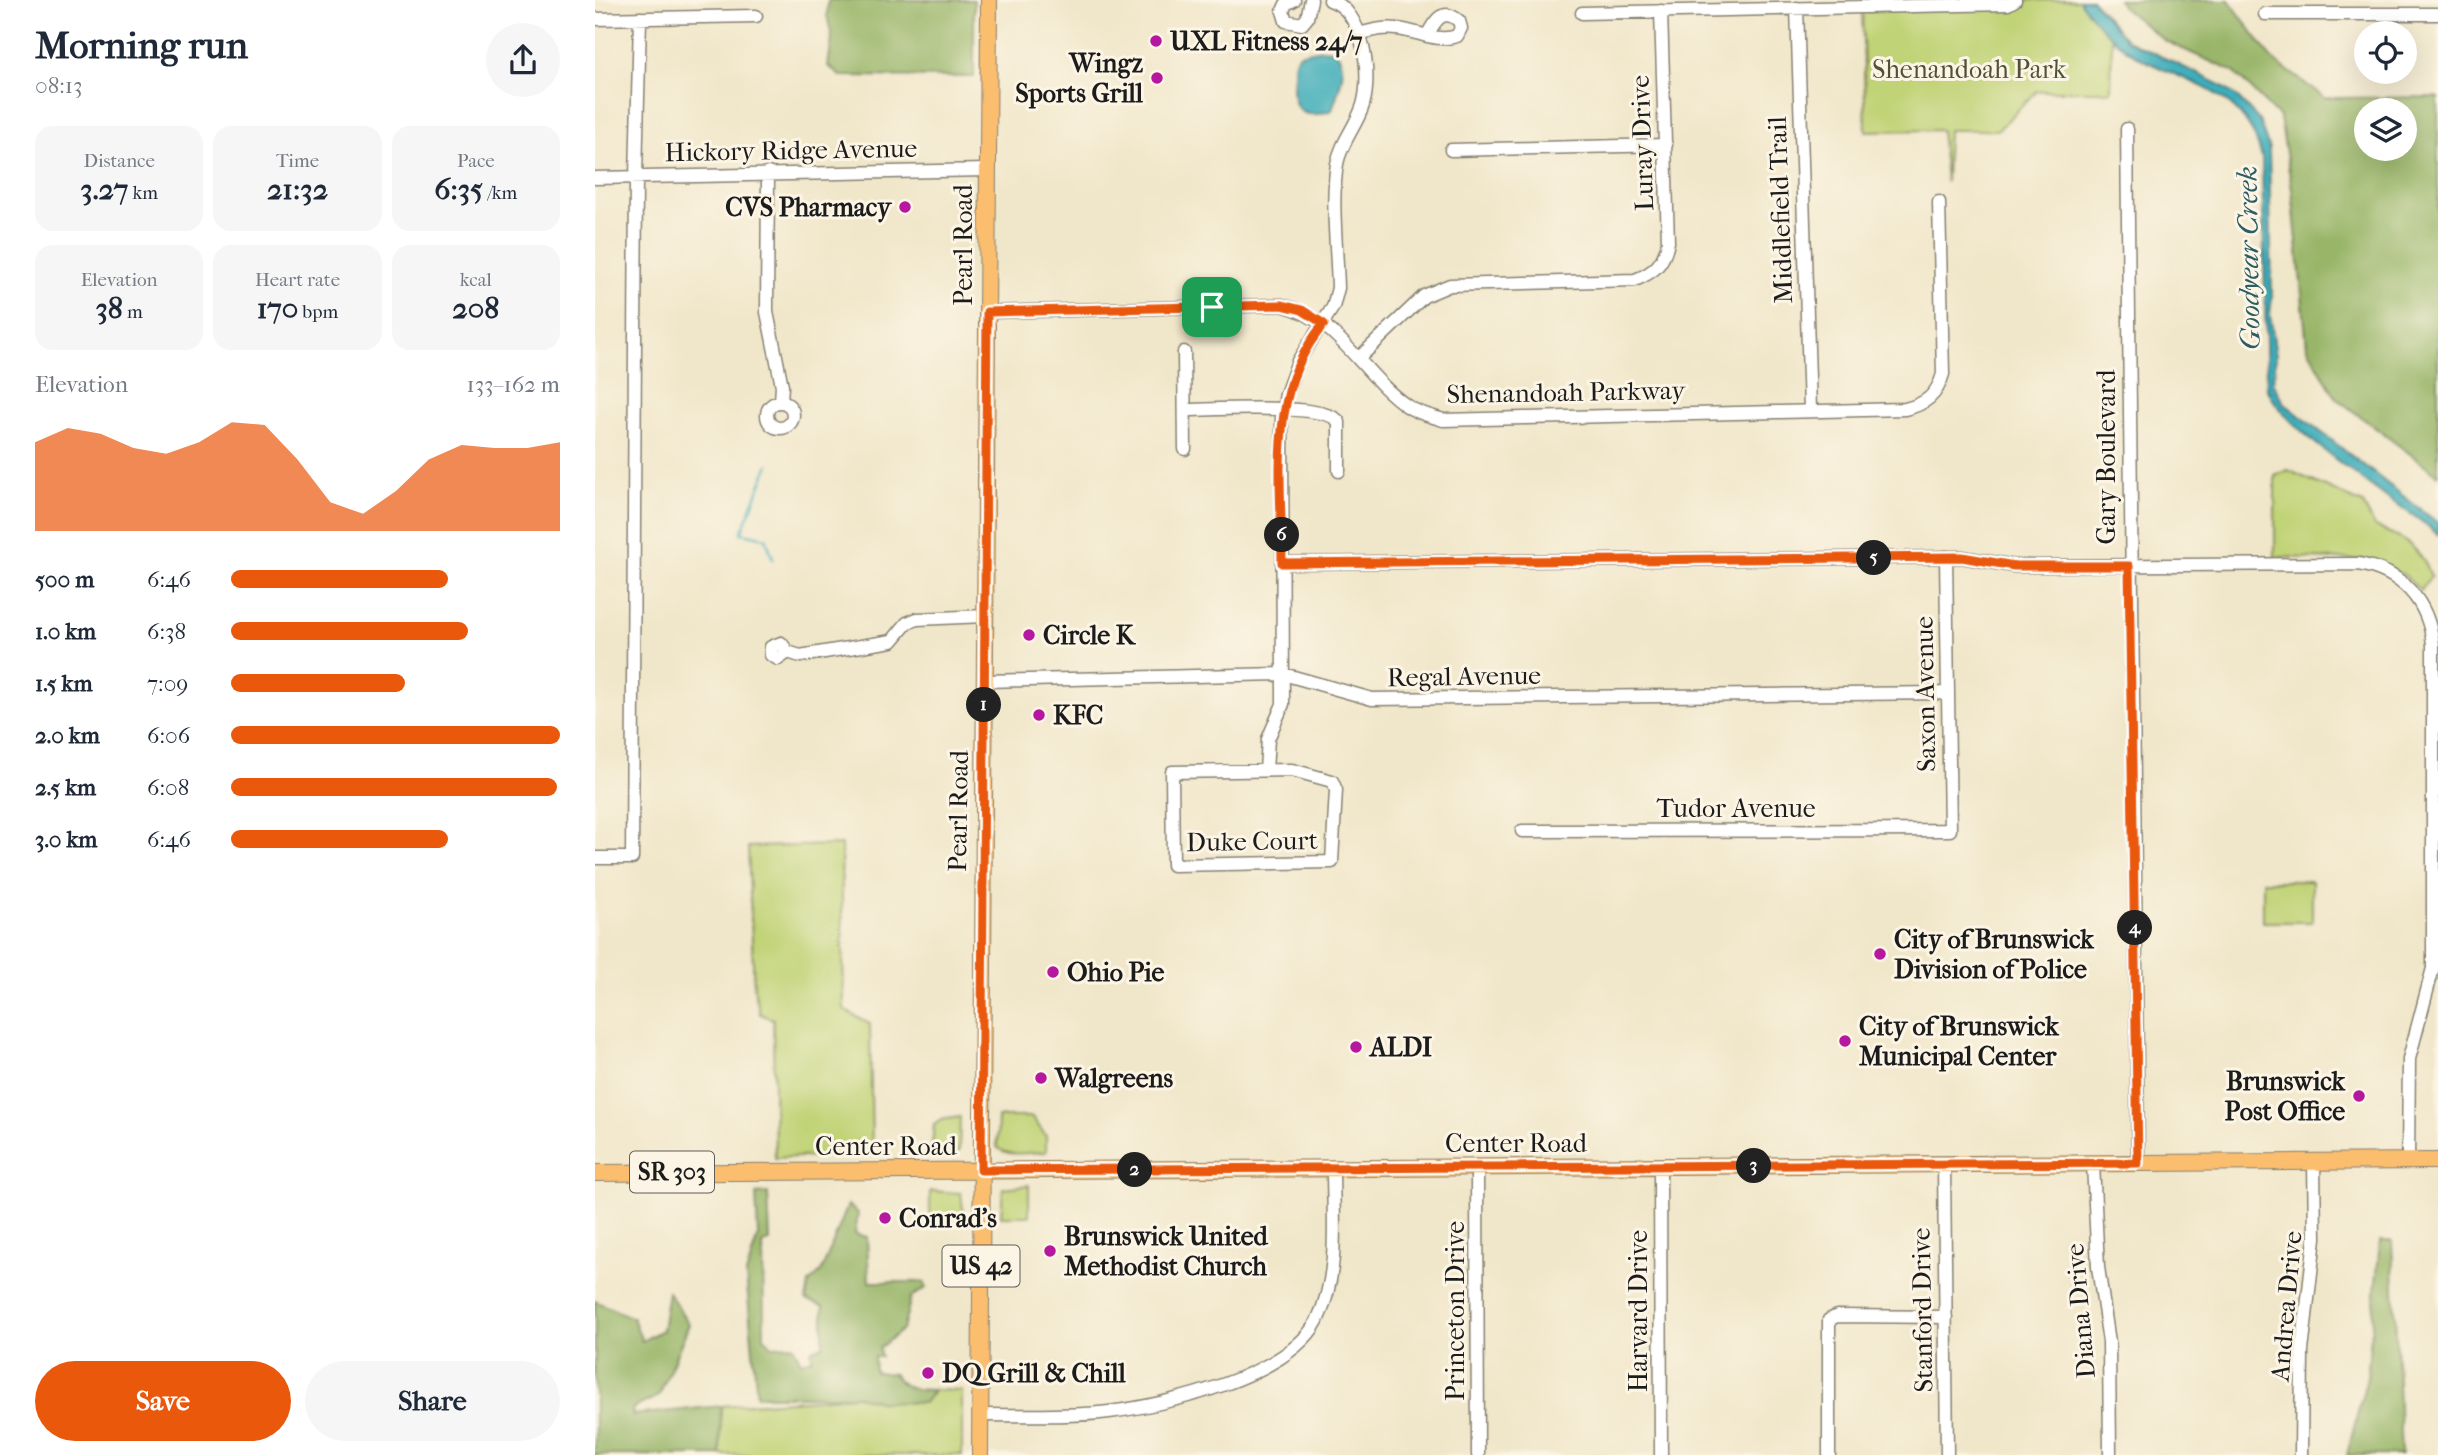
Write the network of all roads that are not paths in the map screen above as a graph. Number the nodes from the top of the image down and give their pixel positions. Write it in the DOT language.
graph roads {
  1 [pos="989,0"];
  2 [pos="1294,0"];
  3 [pos="1305,0"];
  4 [pos="1313,0"];
  5 [pos="1330,0"];
  6 [pos="2015,0"];
  7 [pos="1797,8"];
  8 [pos="1661,12"];
  9 [pos="1582,13"];
  10 [pos="2265,14"];
  11 [pos="2438,14"];
  12 [pos="756,16"];
  13 [pos="640,18"];
  14 [pos="595,19"];
  15 [pos="1358,34"];
  16 [pos="1427,36"];
  17 [pos="2127,129"];
  18 [pos="1666,145"];
  19 [pos="1451,150"];
  20 [pos="987,170"];
  21 [pos="768,173"];
  22 [pos="636,176"];
  23 [pos="595,177"];
  24 [pos="1939,202"];
  25 [pos="987,312"];
  26 [pos="1324,324"];
  27 [pos="1184,352"];
  28 [pos="1359,358"];
  29 [pos="781,401"];
  30 [pos="1283,409"];
  31 [pos="1810,409"];
  32 [pos="1185,410"];
  33 [pos="1185,449"];
  34 [pos="1339,471"];
  35 [pos="1946,557"];
  36 [pos="1282,563"];
  37 [pos="2129,566"];
  38 [pos="985,616"];
  39 [pos="787,652"];
  40 [pos="1283,674"];
  41 [pos="984,681"];
  42 [pos="1948,693"];
  43 [pos="1266,770"];
  44 [pos="1950,830"];
  45 [pos="1522,831"];
  46 [pos="595,858"];
  47 [pos="2435,915"];
  48 [pos="2408,1161"];
  49 [pos="2438,1161"];
  50 [pos="2314,1162"];
  51 [pos="2093,1163"];
  52 [pos="2138,1163"];
  53 [pos="1944,1164"];
  54 [pos="1660,1166"];
  55 [pos="1477,1168"];
  56 [pos="1332,1169"];
  57 [pos="981,1170"];
  58 [pos="595,1173"];
  59 [pos="1945,1317"];
  60 [pos="981,1415"];
  61 [pos="979,1455"];
  62 [pos="1478,1455"];
  63 [pos="1661,1455"];
  64 [pos="1829,1455"];
  65 [pos="1947,1455"];
  66 [pos="2111,1455"];
  67 [pos="2301,1455"];
  1 -- 20 [label="main road, Pearl Road / US 42"];
  2 -- 4 [label="street"];
  3 -- 4 [label="street"];
  5 -- 15 [label="street"];
  6 -- 7 [label="street"];
  7 -- 8 [label="street"];
  7 -- 31 [label="street, Middlefield Trail"];
  8 -- 9 [label="street"];
  8 -- 18 [label="street, Luray Drive"];
  10 -- 11 [label="street"];
  12 -- 13 [label="street"];
  13 -- 14 [label="street"];
  13 -- 22 [label="street"];
  15 -- 16 [label="street"];
  15 -- 26 [label="street"];
  17 -- 37 [label="street, Gary Boulevard"];
  18 -- 19 [label="street"];
  18 -- 28 [label="street, Luray Drive"];
  20 -- 21 [label="street, Hickory Ridge Avenue"];
  20 -- 25 [label="main road, Pearl Road / US 42"];
  21 -- 22 [label="street, Hickory Ridge Avenue"];
  21 -- 29 [label="street"];
  22 -- 23 [label="street, Hickory Ridge Avenue"];
  22 -- 46 [label="street"];
  24 -- 31 [label="street, Shenandoah Parkway"];
  25 -- 26 [label="street, Shenandoah Parkway"];
  25 -- 38 [label="main road, Pearl Road / US 42"];
  26 -- 28 [label="street, Shenandoah Parkway"];
  26 -- 30 [label="street"];
  27 -- 32 [label="street"];
  28 -- 31 [label="street, Shenandoah Parkway"];
  30 -- 32 [label="street"];
  30 -- 34 [label="street"];
  30 -- 36 [label="street"];
  32 -- 33 [label="street"];
  35 -- 36 [label="street"];
  35 -- 37 [label="street"];
  35 -- 42 [label="street, Saxon Avenue"];
  36 -- 40 [label="street"];
  37 -- 47 [label="street"];
  37 -- 52 [label="street, Gary Boulevard"];
  38 -- 39 [label="street"];
  38 -- 41 [label="main road, Pearl Road / US 42"];
  40 -- 41 [label="street, Regal Avenue"];
  40 -- 42 [label="street, Regal Avenue"];
  40 -- 43 [label="street"];
  41 -- 57 [label="main road, Pearl Road / US 42"];
  42 -- 44 [label="street, Saxon Avenue"];
  43 -- 43 [label="street, Duke Court"];
  44 -- 45 [label="street, Tudor Avenue"];
  47 -- 48 [label="street"];
  48 -- 49 [label="main road, Center Road / SR 303"];
  48 -- 50 [label="main road, Center Road / SR 303"];
  50 -- 52 [label="main road, Center Road / SR 303"];
  50 -- 67 [label="street, Andrea Drive"];
  51 -- 52 [label="main road, Center Road / SR 303"];
  51 -- 53 [label="main road, Center Road / SR 303"];
  51 -- 66 [label="street, Diana Drive"];
  53 -- 54 [label="main road, Center Road / SR 303"];
  53 -- 59 [label="street, Stanford Drive"];
  54 -- 55 [label="main road, Center Road / SR 303"];
  54 -- 63 [label="street, Harvard Drive"];
  55 -- 56 [label="main road, Center Road / SR 303"];
  55 -- 62 [label="street, Princeton Drive"];
  56 -- 57 [label="main road, Center Road / SR 303"];
  56 -- 60 [label="street"];
  57 -- 58 [label="main road, Center Road / SR 303"];
  57 -- 60 [label="main road, Pearl Road / US 42"];
  59 -- 64 [label="street"];
  59 -- 65 [label="street, Stanford Drive"];
  60 -- 61 [label="main road, Pearl Road / US 42"];
}
